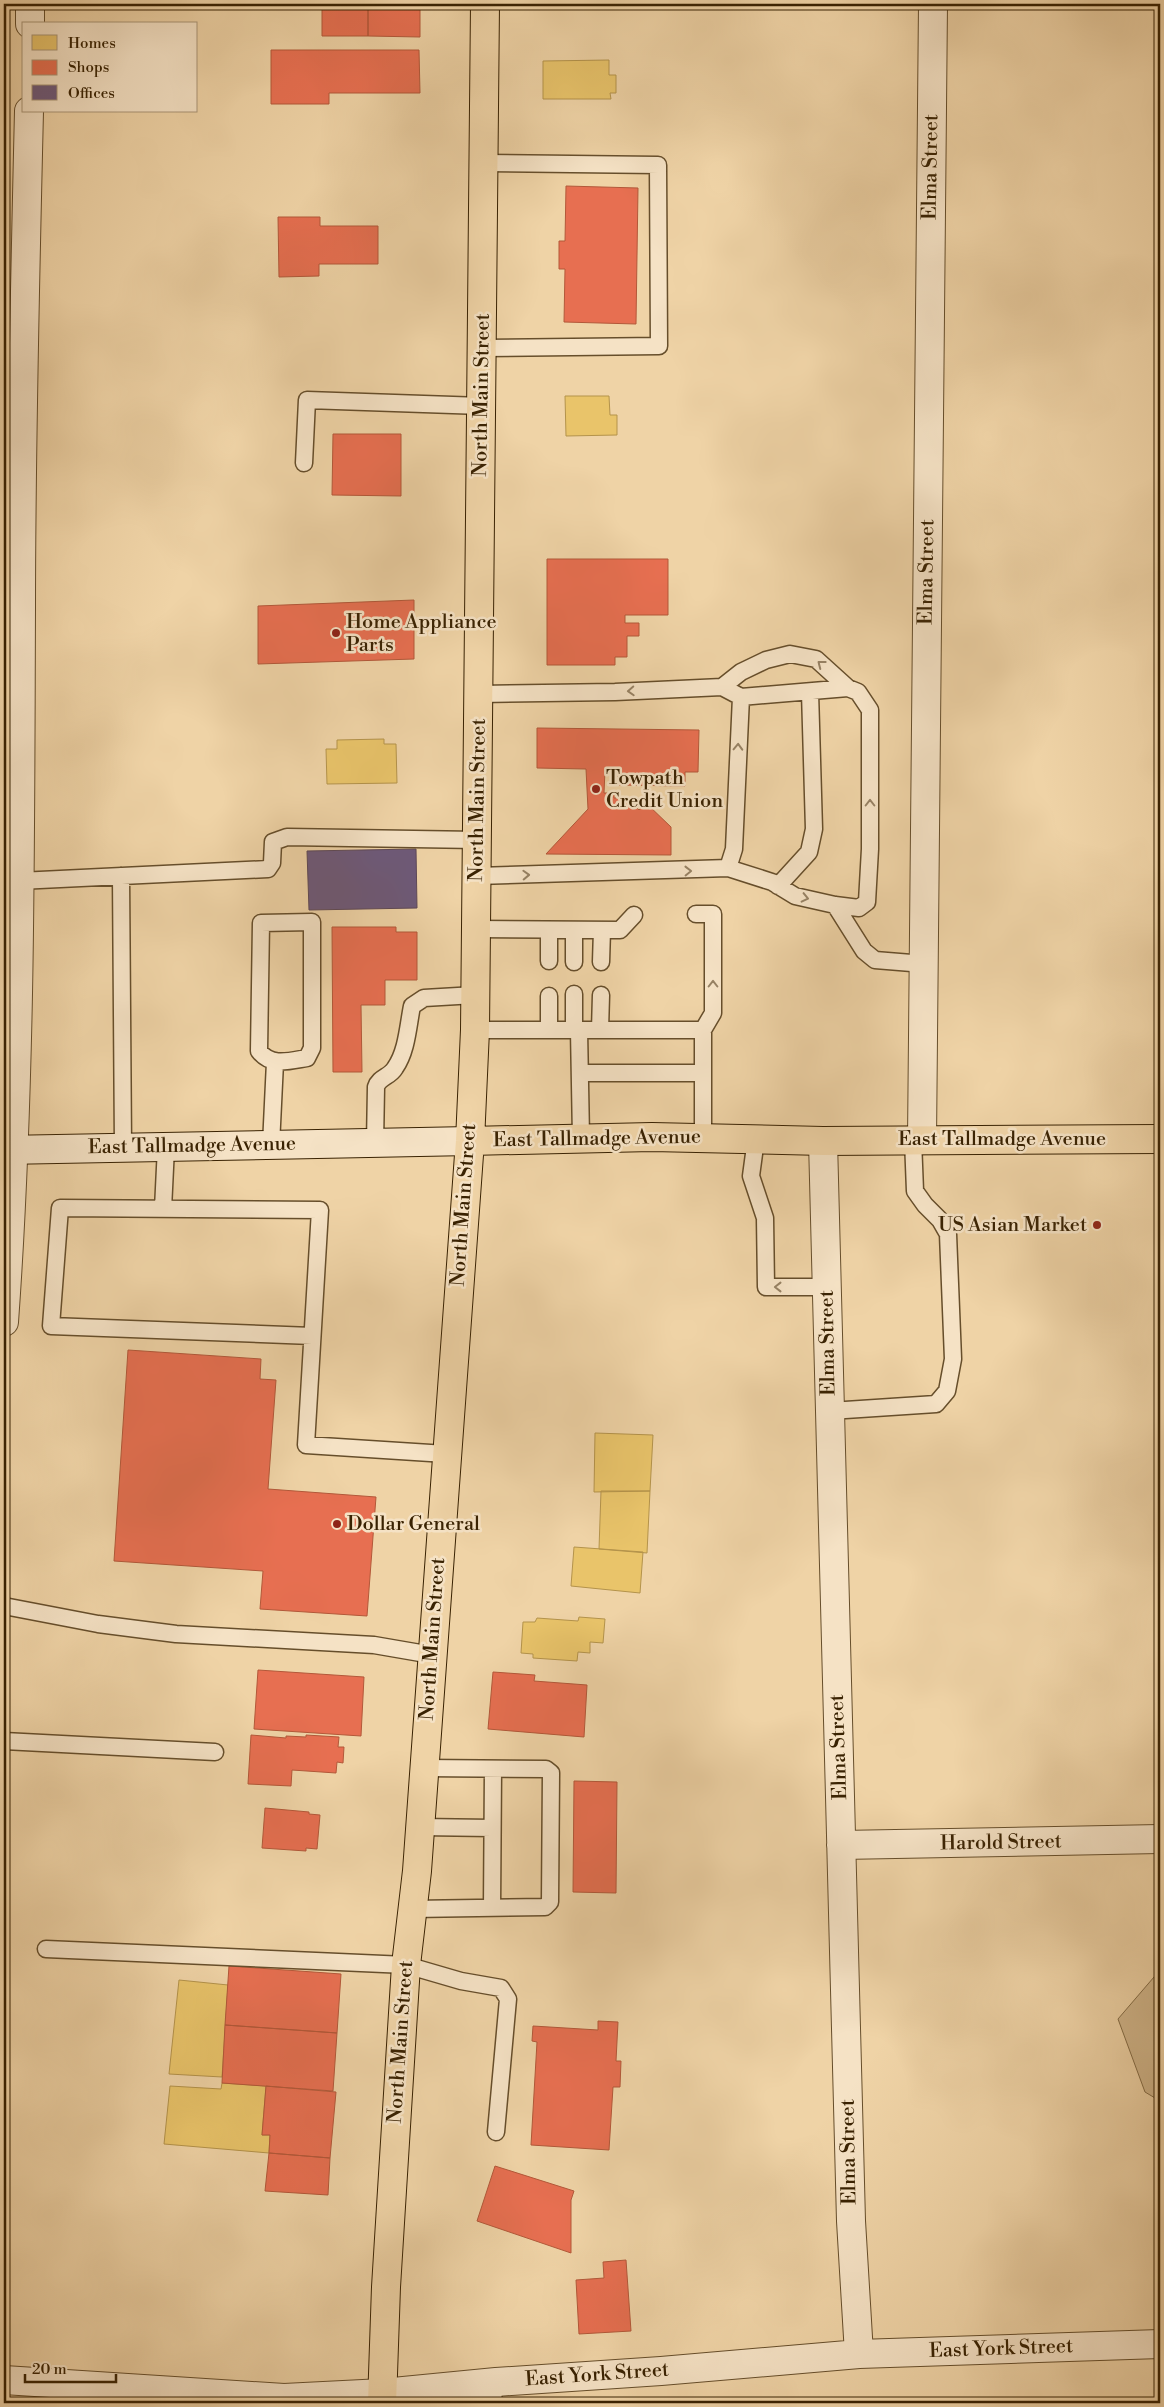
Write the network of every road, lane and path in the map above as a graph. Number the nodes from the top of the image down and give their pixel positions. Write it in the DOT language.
graph roads {
  1 [pos="30,4"];
  2 [pos="486,4"];
  3 [pos="933,4"];
  4 [pos="30,22"];
  5 [pos="29,112"];
  6 [pos="484,163"];
  7 [pos="483,348"];
  8 [pos="482,406"];
  9 [pos="304,463"];
  10 [pos="722,687"];
  11 [pos="848,688"];
  12 [pos="810,692"];
  13 [pos="480,694"];
  14 [pos="741,697"];
  15 [pos="477,840"];
  16 [pos="728,868"];
  17 [pos="121,876"];
  18 [pos="477,876"];
  19 [pos="19,881"];
  20 [pos="778,886"];
  21 [pos="835,905"];
  22 [pos="696,914"];
  23 [pos="634,915"];
  24 [pos="476,930"];
  25 [pos="549,930"];
  26 [pos="574,930"];
  27 [pos="602,930"];
  28 [pos="549,961"];
  29 [pos="574,962"];
  30 [pos="601,962"];
  31 [pos="924,964"];
  32 [pos="574,994"];
  33 [pos="476,995"];
  34 [pos="601,995"];
  35 [pos="549,996"];
  36 [pos="475,1030"];
  37 [pos="549,1030"];
  38 [pos="577,1030"];
  39 [pos="600,1030"];
  40 [pos="703,1030"];
  41 [pos="275,1062"];
  42 [pos="580,1073"];
  43 [pos="703,1073"];
  44 [pos="580,1138"];
  45 [pos="703,1138"];
  46 [pos="756,1139"];
  47 [pos="1160,1139"];
  48 [pos="470,1140"];
  49 [pos="918,1140"];
  50 [pos="823,1141"];
  51 [pos="375,1143"];
  52 [pos="271,1145"];
  53 [pos="166,1147"];
  54 [pos="122,1148"];
  55 [pos="9,1150"];
  56 [pos="163,1209"];
  57 [pos="827,1287"];
  58 [pos="4,1322"];
  59 [pos="312,1336"];
  60 [pos="830,1411"];
  61 [pos="446,1454"];
  62 [pos="4,1606"];
  63 [pos="432,1655"];
  64 [pos="4,1742"];
  65 [pos="215,1752"];
  66 [pos="424,1768"];
  67 [pos="493,1769"];
  68 [pos="420,1827"];
  69 [pos="492,1828"];
  70 [pos="1160,1839"];
  71 [pos="841,1845"];
  72 [pos="492,1908"];
  73 [pos="412,1909"];
  74 [pos="46,1948"];
  75 [pos="406,1965"];
  76 [pos="496,2132"];
  77 [pos="1160,2344"];
  78 [pos="859,2354"];
  79 [pos="4,2380"];
  80 [pos="494,2392"];
  81 [pos="87,2395"];
  82 [pos="383,2398"];
  1 -- 4 [label="street"];
  2 -- 6 [label="main road, North Main Street"];
  3 -- 31 [label="street, Elma Street"];
  5 -- 19 [label="street"];
  6 -- 7 [label="main road, North Main Street"];
  6 -- 7 [label="lane"];
  7 -- 8 [label="main road, North Main Street"];
  8 -- 9 [label="lane"];
  8 -- 13 [label="main road, North Main Street"];
  11 -- 10 [label="lane, one-way"];
  10 -- 13 [label="lane, one-way"];
  10 -- 14 [label="lane"];
  11 -- 12 [label="lane"];
  21 -- 11 [label="lane, one-way"];
  12 -- 14 [label="lane"];
  12 -- 20 [label="lane"];
  13 -- 15 [label="main road, North Main Street"];
  16 -- 14 [label="lane, one-way"];
  15 -- 17 [label="lane"];
  15 -- 18 [label="main road, North Main Street"];
  18 -- 16 [label="lane, one-way"];
  16 -- 20 [label="lane"];
  17 -- 19 [label="lane"];
  17 -- 54 [label="lane"];
  18 -- 24 [label="main road, North Main Street"];
  19 -- 55 [label="street"];
  20 -- 21 [label="lane, one-way"];
  21 -- 31 [label="lane"];
  40 -- 22 [label="lane, one-way"];
  23 -- 27 [label="lane"];
  24 -- 25 [label="lane"];
  24 -- 33 [label="main road, North Main Street"];
  25 -- 26 [label="lane"];
  25 -- 28 [label="lane"];
  26 -- 27 [label="lane"];
  26 -- 29 [label="lane"];
  27 -- 30 [label="lane"];
  31 -- 49 [label="street, Elma Street"];
  32 -- 38 [label="lane"];
  33 -- 36 [label="main road, North Main Street"];
  33 -- 51 [label="lane"];
  34 -- 39 [label="lane"];
  35 -- 37 [label="lane"];
  36 -- 37 [label="lane"];
  36 -- 48 [label="main road, North Main Street"];
  37 -- 38 [label="lane"];
  38 -- 39 [label="lane"];
  38 -- 42 [label="lane"];
  39 -- 40 [label="lane"];
  40 -- 43 [label="lane"];
  41 -- 41 [label="lane"];
  41 -- 52 [label="lane"];
  42 -- 43 [label="lane"];
  42 -- 44 [label="lane"];
  43 -- 45 [label="lane"];
  44 -- 45 [label="main road, East Tallmadge Avenue"];
  44 -- 48 [label="main road, East Tallmadge Avenue"];
  45 -- 46 [label="main road, East Tallmadge Avenue"];
  46 -- 50 [label="main road, East Tallmadge Avenue"];
  57 -- 46 [label="lane, one-way"];
  47 -- 49 [label="main road, East Tallmadge Avenue"];
  48 -- 51 [label="street, East Tallmadge Avenue"];
  48 -- 61 [label="main road, North Main Street"];
  49 -- 50 [label="main road, East Tallmadge Avenue"];
  49 -- 60 [label="lane"];
  50 -- 57 [label="street, Elma Street"];
  51 -- 52 [label="street, East Tallmadge Avenue"];
  52 -- 53 [label="street, East Tallmadge Avenue"];
  53 -- 54 [label="street, East Tallmadge Avenue"];
  53 -- 56 [label="lane"];
  54 -- 55 [label="street, East Tallmadge Avenue"];
  55 -- 58 [label="street"];
  56 -- 59 [label="lane"];
  56 -- 59 [label="lane"];
  57 -- 60 [label="street, Elma Street"];
  59 -- 61 [label="lane"];
  60 -- 71 [label="street, Elma Street"];
  61 -- 63 [label="main road, North Main Street"];
  62 -- 63 [label="lane"];
  63 -- 66 [label="main road, North Main Street"];
  64 -- 65 [label="lane"];
  66 -- 67 [label="lane"];
  66 -- 68 [label="main road, North Main Street"];
  67 -- 69 [label="lane"];
  67 -- 72 [label="lane"];
  68 -- 69 [label="lane"];
  68 -- 73 [label="main road, North Main Street"];
  69 -- 72 [label="lane"];
  70 -- 71 [label="street, Harold Street"];
  71 -- 78 [label="street, Elma Street"];
  72 -- 73 [label="lane"];
  73 -- 75 [label="main road, North Main Street"];
  74 -- 75 [label="lane"];
  75 -- 76 [label="lane"];
  75 -- 82 [label="main road, North Main Street"];
  77 -- 78 [label="street, East York Street"];
  78 -- 80 [label="street, East York Street"];
  79 -- 81 [label="street, East York Street"];
  80 -- 82 [label="street, East York Street"];
  81 -- 82 [label="street, East York Street"];
}
